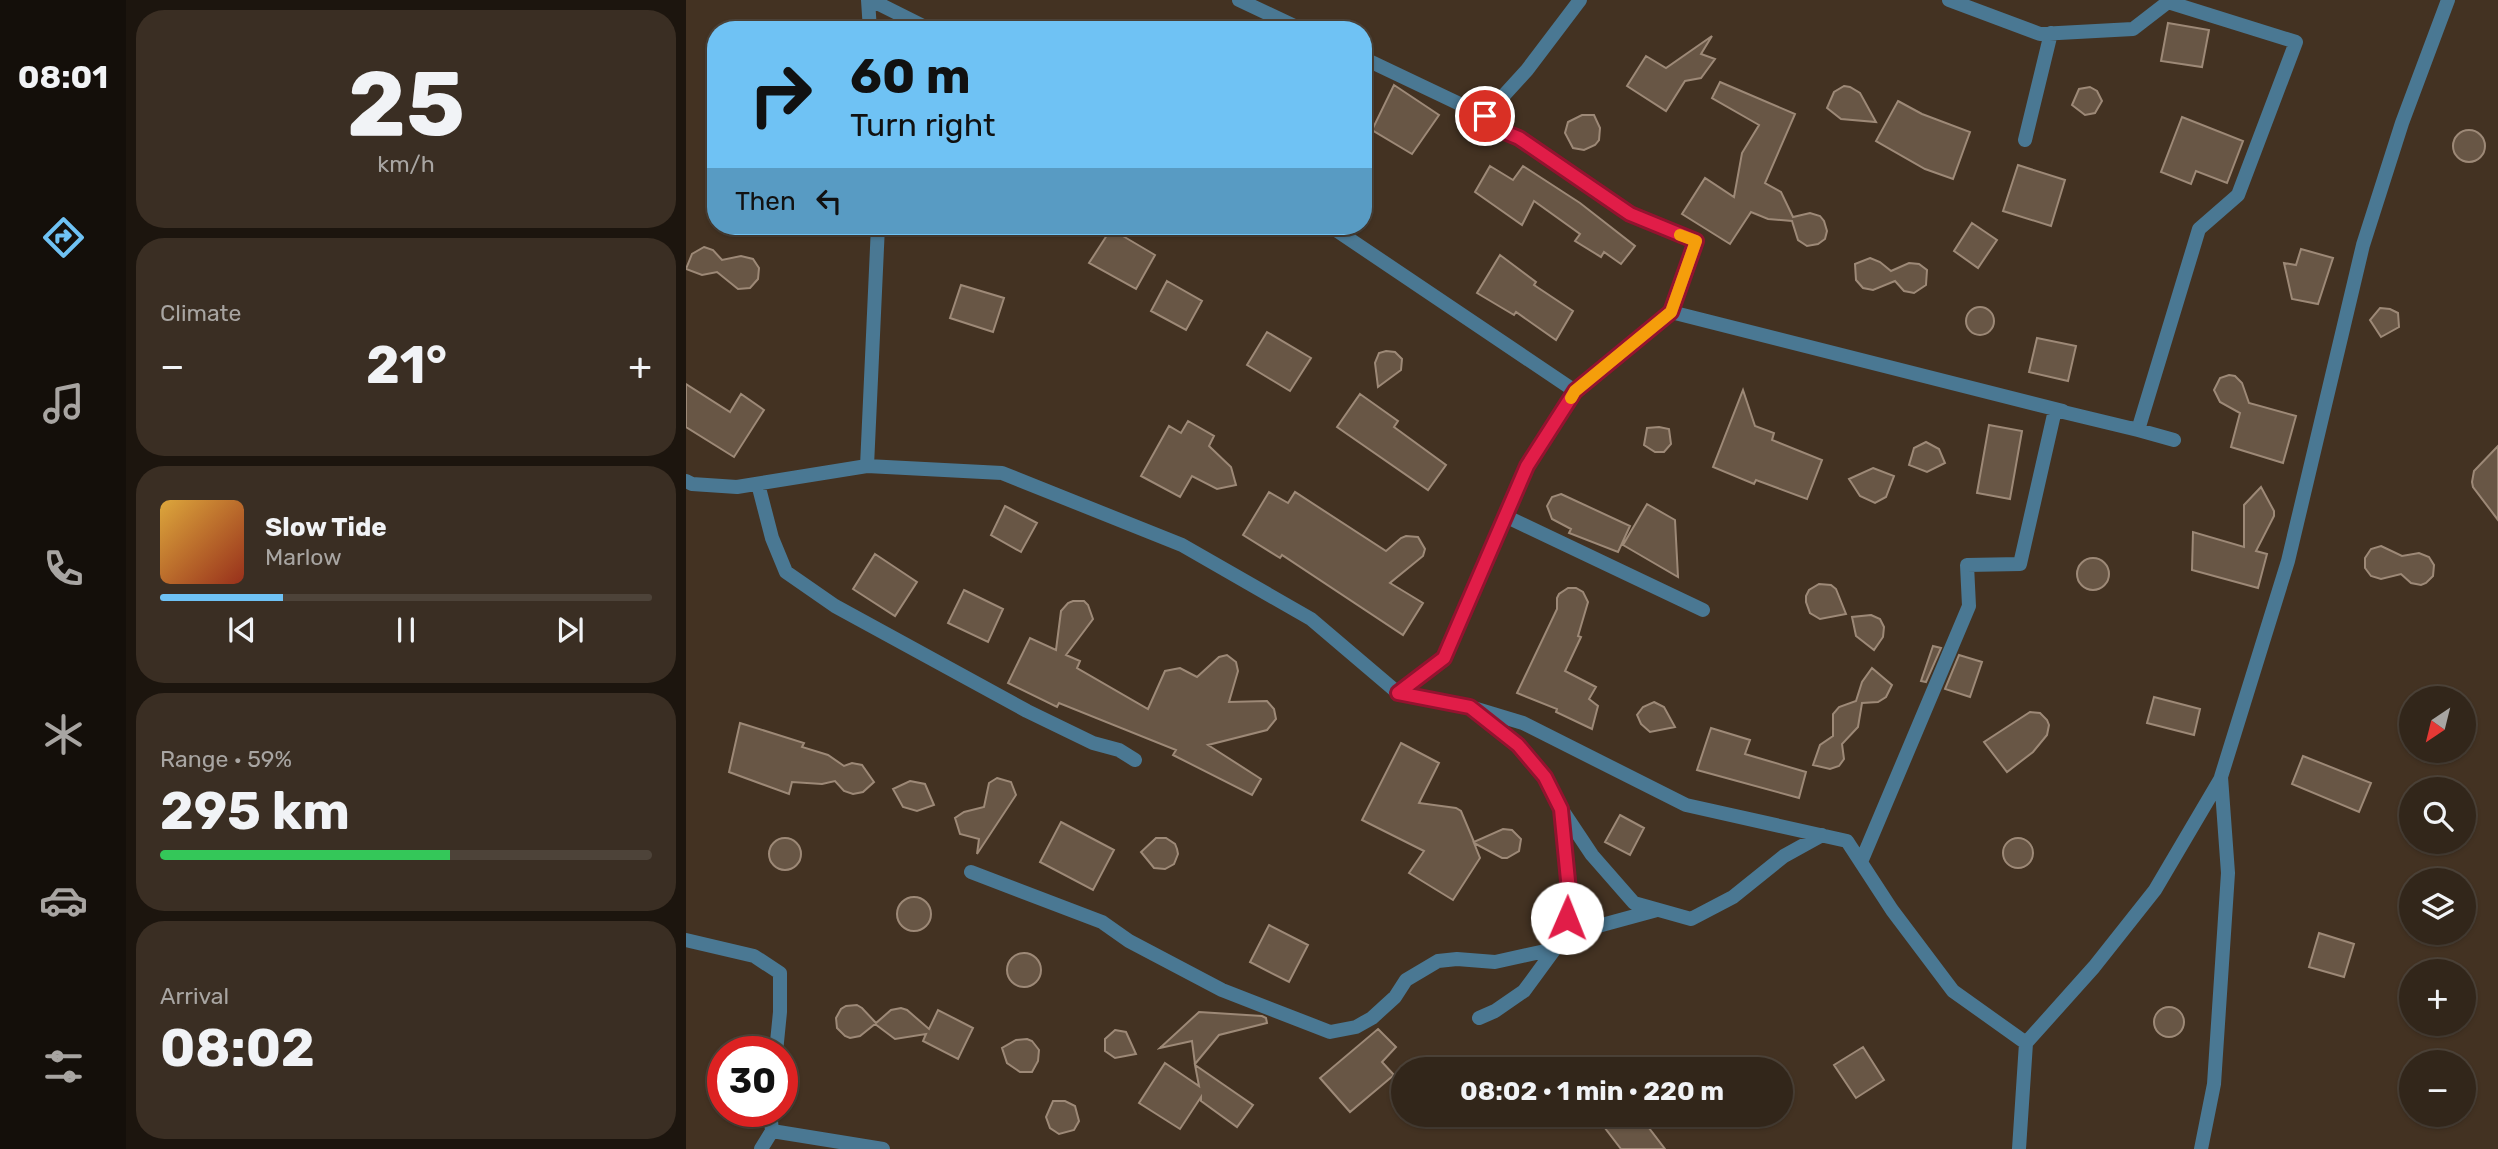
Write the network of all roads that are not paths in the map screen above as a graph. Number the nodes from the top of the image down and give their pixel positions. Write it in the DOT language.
graph roads {
  1 [pos="869,0"];
  2 [pos="1239,0"];
  3 [pos="1580,0"];
  4 [pos="1949,0"];
  5 [pos="2448,0"];
  6 [pos="870,21"];
  7 [pos="912,21"];
  8 [pos="1284,21"];
  9 [pos="2051,33"];
  10 [pos="1372,62"];
  11 [pos="1485,116"];
  12 [pos="2025,140"];
  13 [pos="878,235"];
  14 [pos="1342,235"];
  15 [pos="1671,312"];
  16 [pos="1575,391"];
  17 [pos="2138,430"];
  18 [pos="2174,440"];
  19 [pos="867,467"];
  20 [pos="686,481"];
  21 [pos="758,484"];
  22 [pos="1505,516"];
  23 [pos="1703,610"];
  24 [pos="1398,693"];
  25 [pos="1470,707"];
  26 [pos="1135,760"];
  27 [pos="2221,777"];
  28 [pos="1561,809"];
  29 [pos="1822,835"];
  30 [pos="1861,862"];
  31 [pos="971,872"];
  32 [pos="1658,910"];
  33 [pos="1564,935"];
  34 [pos="686,940"];
  35 [pos="1554,948"];
  36 [pos="1479,1018"];
  37 [pos="778,1036"];
  38 [pos="2026,1043"];
  39 [pos="772,1127"];
  40 [pos="772,1131"];
  41 [pos="761,1149"];
  42 [pos="883,1149"];
  43 [pos="2019,1149"];
  44 [pos="2201,1149"];
  1 -- 6 [label="street"];
  1 -- 7 [label="street"];
  2 -- 8 [label="street"];
  3 -- 11 [label="street"];
  4 -- 9 [label="street"];
  5 -- 27 [label="street"];
  9 -- 12 [label="street"];
  9 -- 17 [label="street"];
  10 -- 11 [label="street"];
  11 -- 15 [label="street"];
  13 -- 19 [label="street"];
  14 -- 16 [label="street"];
  15 -- 16 [label="street"];
  15 -- 17 [label="street"];
  16 -- 22 [label="street"];
  17 -- 18 [label="street"];
  17 -- 30 [label="street"];
  19 -- 21 [label="street"];
  19 -- 24 [label="street"];
  20 -- 21 [label="street"];
  21 -- 26 [label="street"];
  22 -- 23 [label="street"];
  22 -- 24 [label="street"];
  24 -- 25 [label="street"];
  25 -- 28 [label="street"];
  25 -- 29 [label="street"];
  27 -- 38 [label="street"];
  27 -- 44 [label="street"];
  28 -- 32 [label="street"];
  28 -- 33 [label="street"];
  29 -- 30 [label="street"];
  29 -- 32 [label="street"];
  30 -- 38 [label="street"];
  31 -- 35 [label="street"];
  32 -- 33 [label="street"];
  33 -- 35 [label="street"];
  34 -- 37 [label="street"];
  35 -- 36 [label="street"];
  38 -- 43 [label="street"];
  39 -- 40 [label="street"];
  40 -- 41 [label="street"];
  40 -- 42 [label="street"];
}
